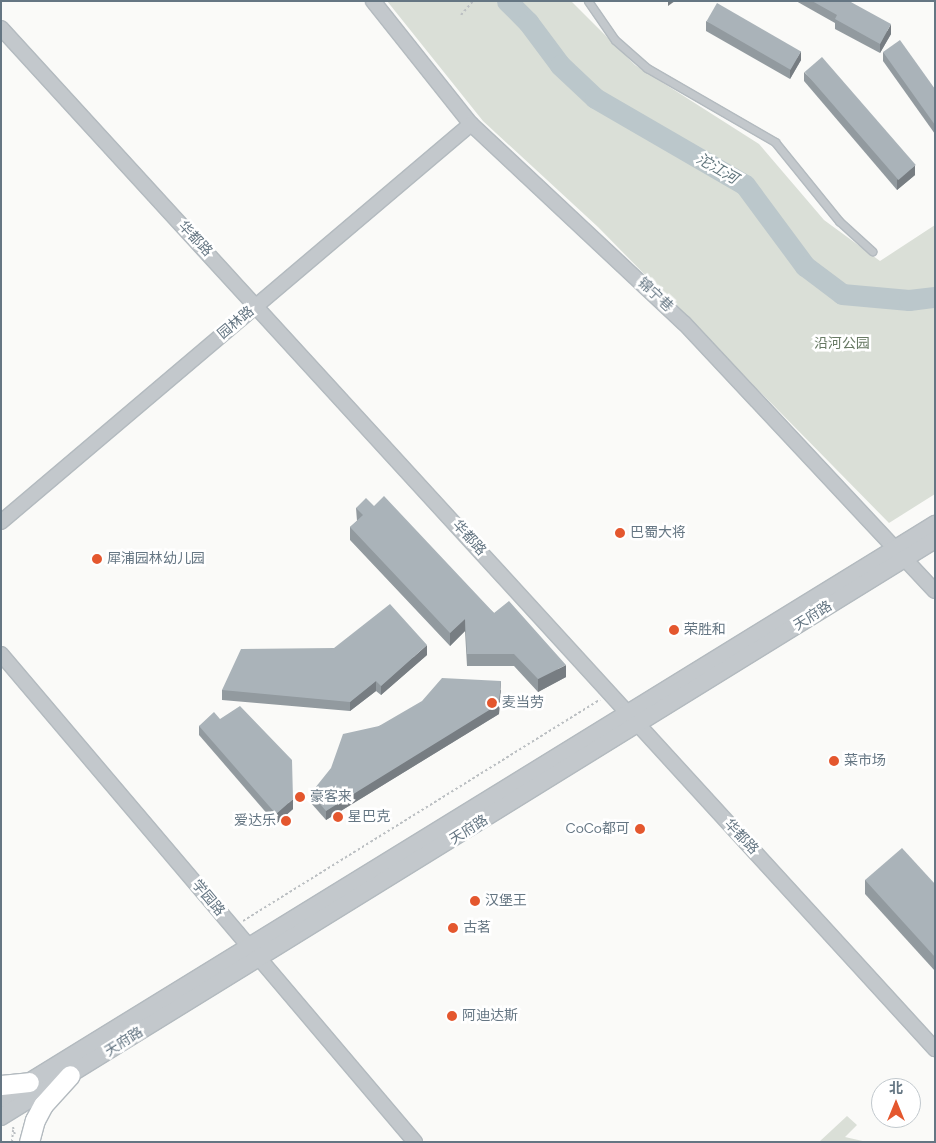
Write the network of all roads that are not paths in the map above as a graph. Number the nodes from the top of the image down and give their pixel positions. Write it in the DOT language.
graph roads {
  1 [pos="373,1"];
  2 [pos="588,1"];
  3 [pos="1,28"];
  4 [pos="471,124"];
  5 [pos="872,251"];
  6 [pos="256,306"];
  7 [pos="1,522"];
  8 [pos="935,524"];
  9 [pos="935,540"];
  10 [pos="899,554"];
  11 [pos="935,592"];
  12 [pos="1,654"];
  13 [pos="628,713"];
  14 [pos="638,726"];
  15 [pos="254,952"];
  16 [pos="935,1049"];
  17 [pos="70,1075"];
  18 [pos="29,1082"];
  19 [pos="1,1085"];
  20 [pos="1,1099"];
  21 [pos="7,1122"];
  22 [pos="29,1142"];
  23 [pos="415,1142"];
  1 -- 4 [label="street, 锦宁巷"];
  2 -- 5 [label="lane"];
  3 -- 6 [label="street, 华都路"];
  4 -- 6 [label="street, 园林路"];
  4 -- 10 [label="street, 锦宁巷"];
  6 -- 7 [label="street, 园林路"];
  6 -- 13 [label="street, 华都路"];
  8 -- 10 [label="street, 天府路"];
  9 -- 10 [label="street, 天府路"];
  10 -- 11 [label="street, 锦宁巷"];
  10 -- 13 [label="street, 天府路"];
  10 -- 14 [label="street, 天府路"];
  12 -- 15 [label="street, 学园路"];
  13 -- 14 [label="street, 华都路"];
  13 -- 15 [label="street, 天府路"];
  14 -- 15 [label="street, 天府路"];
  14 -- 16 [label="street, 华都路"];
  15 -- 17 [label="street, 天府路"];
  15 -- 18 [label="street, 天府路"];
  15 -- 23 [label="street, 学园路"];
  17 -- 21 [label="street, 天府路"];
  17 -- 22 [label="main road"];
  18 -- 19 [label="main road"];
  18 -- 20 [label="street, 天府路"];
}
